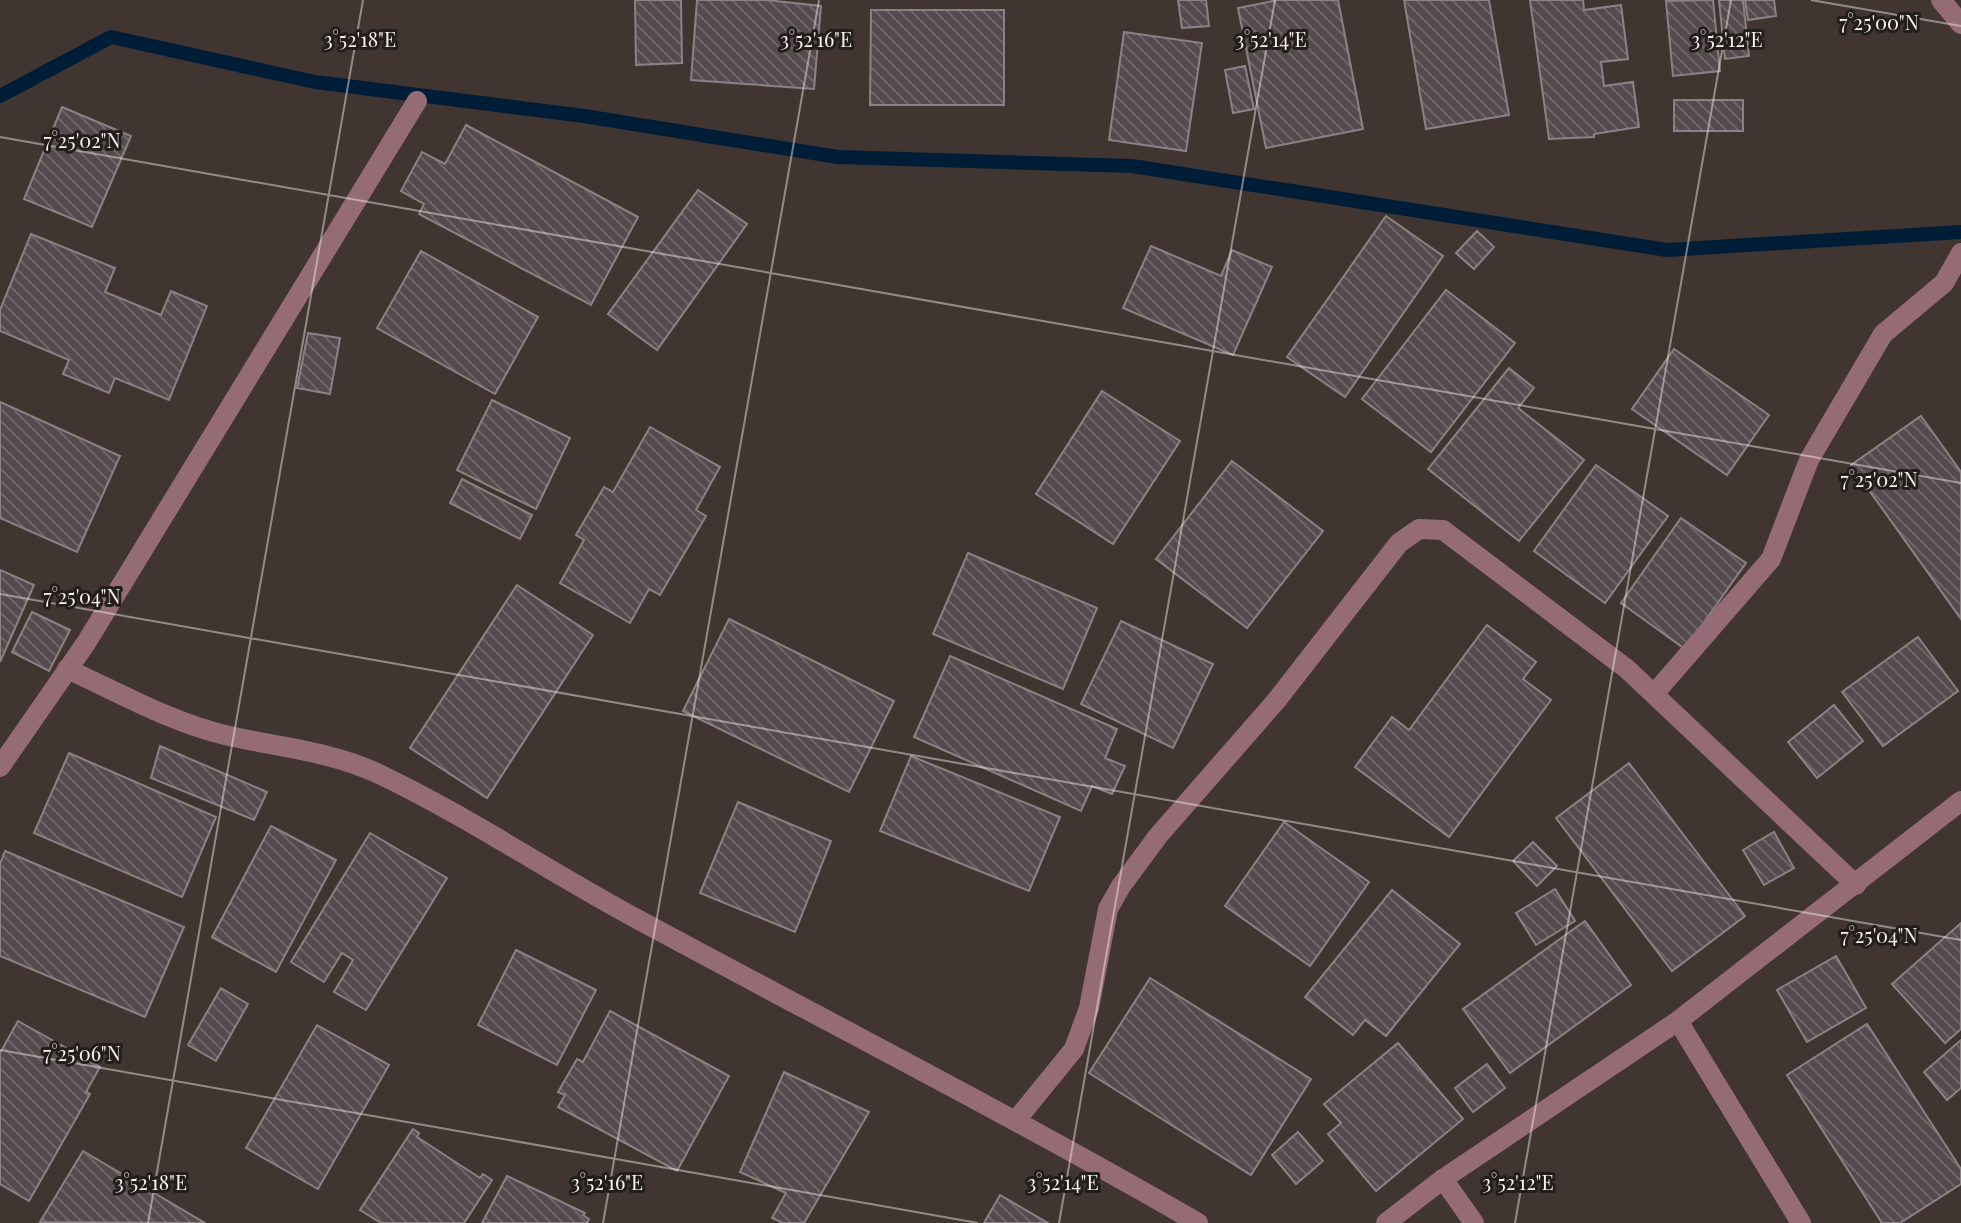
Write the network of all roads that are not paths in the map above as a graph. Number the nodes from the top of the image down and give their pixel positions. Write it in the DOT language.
graph roads {
  1 [pos="1941,0"];
  2 [pos="1961,24"];
  3 [pos="417,101"];
  4 [pos="1961,253"];
  5 [pos="67,669"];
  6 [pos="1654,694"];
  7 [pos="0,767"];
  8 [pos="1961,801"];
  9 [pos="1856,885"];
  10 [pos="1678,1021"];
  11 [pos="1017,1119"];
  12 [pos="1443,1179"];
  13 [pos="1198,1223"];
  14 [pos="1386,1223"];
  15 [pos="1474,1223"];
  16 [pos="1801,1223"];
  1 -- 2 [label="street"];
  3 -- 5 [label="street"];
  4 -- 6 [label="street"];
  5 -- 7 [label="street"];
  5 -- 11 [label="street"];
  6 -- 9 [label="street"];
  6 -- 11 [label="street"];
  8 -- 9 [label="street"];
  9 -- 10 [label="street"];
  10 -- 12 [label="street"];
  10 -- 16 [label="street"];
  11 -- 13 [label="street"];
  12 -- 14 [label="street"];
  12 -- 15 [label="street"];
}
